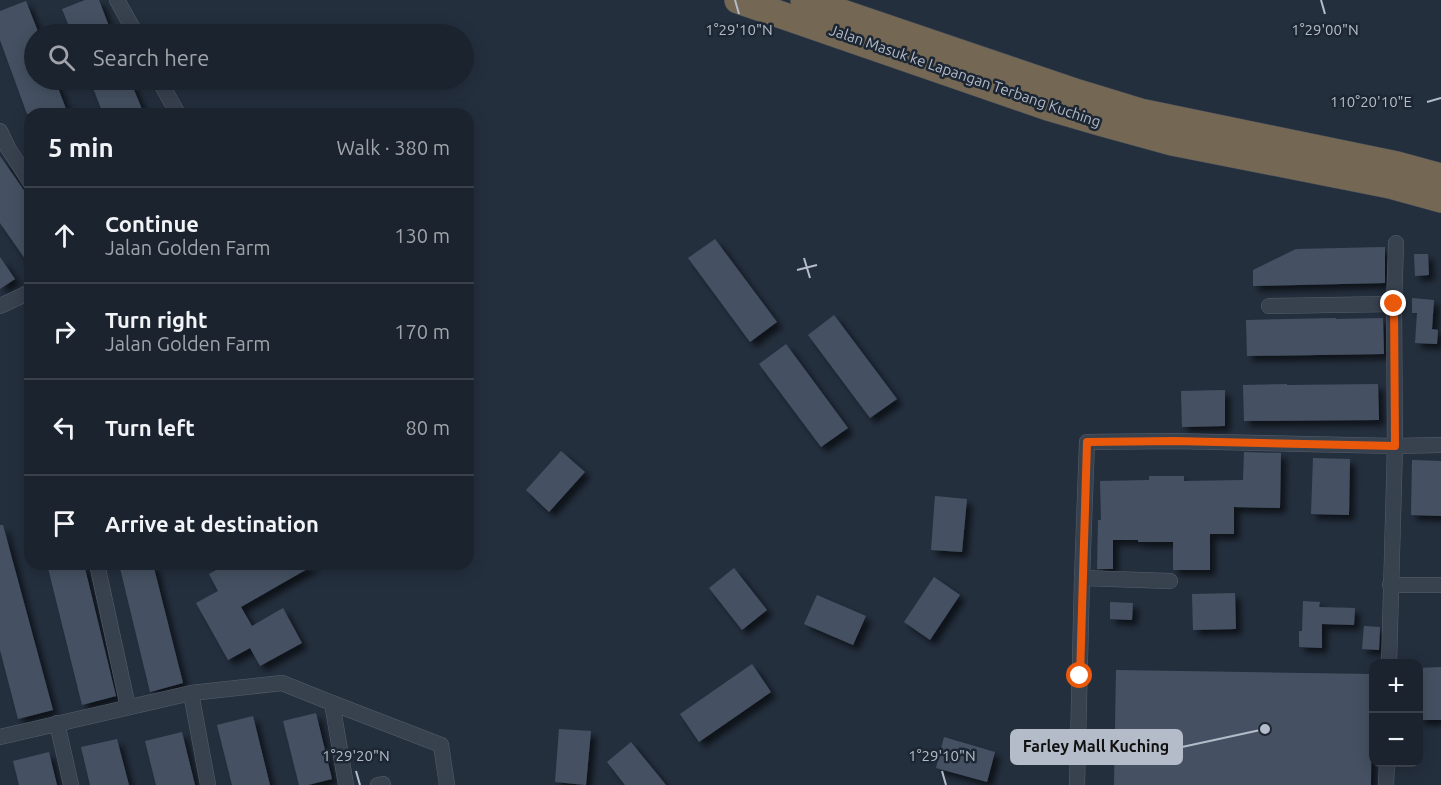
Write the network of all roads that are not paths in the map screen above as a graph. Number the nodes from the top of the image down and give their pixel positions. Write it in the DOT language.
graph roads {
  1 [pos="117,0"];
  2 [pos="738,0"];
  3 [pos="804,0"];
  4 [pos="130,24"];
  5 [pos="165,90"];
  6 [pos="175,108"];
  7 [pos="0,131"];
  8 [pos="24,173"];
  9 [pos="1441,177"];
  10 [pos="1441,199"];
  11 [pos="1396,243"];
  12 [pos="24,295"];
  13 [pos="1394,304"];
  14 [pos="0,306"];
  15 [pos="1269,306"];
  16 [pos="1441,445"];
  17 [pos="1395,446"];
  18 [pos="97,570"];
  19 [pos="1082,578"];
  20 [pos="1170,581"];
  21 [pos="1390,585"];
  22 [pos="1441,585"];
  23 [pos="1389,659"];
  24 [pos="191,693"];
  25 [pos="332,703"];
  26 [pos="128,707"];
  27 [pos="57,723"];
  28 [pos="0,736"];
  29 [pos="1376,767"];
  30 [pos="1387,767"];
  31 [pos="71,785"];
  32 [pos="208,785"];
  33 [pos="346,785"];
  34 [pos="447,785"];
  35 [pos="1077,785"];
  36 [pos="1376,785"];
  37 [pos="1386,785"];
  1 -- 4 [label="street"];
  2 -- 10 [label="highway, Jalan Masuk ke Lapangan Terbang Kuching"];
  3 -- 9 [label="highway, Jalan Masuk ke Lapangan Terbang Kuching"];
  5 -- 6 [label="street"];
  7 -- 8 [label="street"];
  11 -- 13 [label="street"];
  12 -- 14 [label="street"];
  13 -- 15 [label="street"];
  13 -- 17 [label="street"];
  16 -- 17 [label="street"];
  17 -- 19 [label="street"];
  17 -- 21 [label="street"];
  18 -- 26 [label="street"];
  19 -- 20 [label="street"];
  19 -- 35 [label="street"];
  21 -- 22 [label="street"];
  21 -- 23 [label="street"];
  24 -- 25 [label="street"];
  24 -- 26 [label="street"];
  24 -- 32 [label="street"];
  25 -- 33 [label="street"];
  25 -- 34 [label="street"];
  26 -- 27 [label="street"];
  27 -- 28 [label="street"];
  27 -- 31 [label="street"];
  29 -- 36 [label="street"];
  30 -- 37 [label="street"];
}
